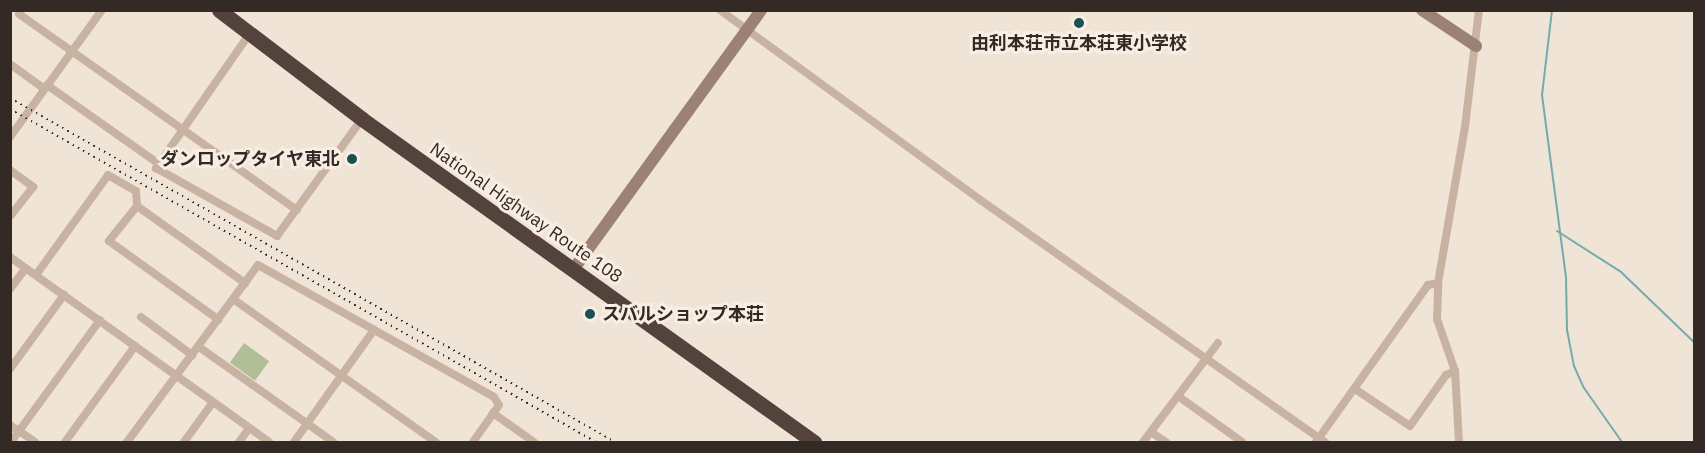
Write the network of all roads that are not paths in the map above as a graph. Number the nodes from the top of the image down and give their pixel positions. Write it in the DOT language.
graph roads {
  1 [pos="102,10"];
  2 [pos="219,10"];
  3 [pos="720,10"];
  4 [pos="761,10"];
  5 [pos="1422,10"];
  6 [pos="1479,10"];
  7 [pos="19,14"];
  8 [pos="747,29"];
  9 [pos="250,33"];
  10 [pos="1476,46"];
  11 [pos="73,51"];
  12 [pos="10,64"];
  13 [pos="45,86"];
  14 [pos="362,119"];
  15 [pos="183,128"];
  16 [pos="10,137"];
  17 [pos="159,164"];
  18 [pos="10,170"];
  19 [pos="137,206"];
  20 [pos="297,210"];
  21 [pos="10,216"];
  22 [pos="10,257"];
  23 [pos="26,268"];
  24 [pos="573,270"];
  25 [pos="36,275"];
  26 [pos="244,283"];
  27 [pos="1438,284"];
  28 [pos="10,289"];
  29 [pos="64,295"];
  30 [pos="233,299"];
  31 [pos="1418,300"];
  32 [pos="1437,307"];
  33 [pos="141,317"];
  34 [pos="100,320"];
  35 [pos="219,320"];
  36 [pos="374,330"];
  37 [pos="1218,343"];
  38 [pos="135,346"];
  39 [pos="199,347"];
  40 [pos="192,355"];
  41 [pos="1205,358"];
  42 [pos="10,369"];
  43 [pos="1455,371"];
  44 [pos="177,376"];
  45 [pos="341,376"];
  46 [pos="1355,389"];
  47 [pos="1178,396"];
  48 [pos="213,402"];
  49 [pos="493,413"];
  50 [pos="10,425"];
  51 [pos="308,425"];
  52 [pos="249,428"];
  53 [pos="19,431"];
  54 [pos="1151,432"];
  55 [pos="1238,441"];
  56 [pos="1320,441"];
  57 [pos="11,442"];
  58 [pos="35,442"];
  59 [pos="65,442"];
  60 [pos="128,442"];
  61 [pos="184,442"];
  62 [pos="239,442"];
  63 [pos="269,442"];
  64 [pos="294,442"];
  65 [pos="333,442"];
  66 [pos="436,442"];
  67 [pos="473,442"];
  68 [pos="534,442"];
  69 [pos="814,442"];
  70 [pos="1143,442"];
  71 [pos="1166,442"];
  72 [pos="1459,442"];
  1 -- 11 [label="street"];
  2 -- 9 [label="highway, National Highway Route 108"];
  3 -- 8 [label="street"];
  4 -- 8 [label="street"];
  5 -- 10 [label="street"];
  6 -- 10 [label="street"];
  7 -- 11 [label="street"];
  8 -- 24 [label="street"];
  8 -- 41 [label="street"];
  9 -- 14 [label="highway, National Highway Route 108"];
  9 -- 15 [label="street"];
  10 -- 27 [label="street"];
  11 -- 13 [label="street"];
  11 -- 15 [label="street"];
  12 -- 13 [label="street"];
  13 -- 16 [label="street"];
  13 -- 17 [label="street"];
  14 -- 20 [label="street"];
  14 -- 24 [label="highway, National Highway Route 108"];
  15 -- 17 [label="street"];
  15 -- 20 [label="street"];
  17 -- 20 [label="street"];
  18 -- 21 [label="street"];
  19 -- 25 [label="street"];
  19 -- 26 [label="street"];
  19 -- 35 [label="street"];
  22 -- 23 [label="street"];
  23 -- 25 [label="street"];
  23 -- 28 [label="street"];
  24 -- 69 [label="highway, National Highway Route 108"];
  25 -- 29 [label="street"];
  26 -- 30 [label="street"];
  26 -- 36 [label="street"];
  27 -- 31 [label="street"];
  27 -- 32 [label="street"];
  29 -- 34 [label="street"];
  29 -- 42 [label="street"];
  30 -- 35 [label="street"];
  30 -- 45 [label="street"];
  31 -- 32 [label="street"];
  31 -- 46 [label="street"];
  32 -- 43 [label="street"];
  33 -- 40 [label="street"];
  34 -- 38 [label="street"];
  34 -- 53 [label="street"];
  35 -- 39 [label="street"];
  36 -- 45 [label="street"];
  36 -- 49 [label="street"];
  37 -- 41 [label="street"];
  38 -- 44 [label="street"];
  38 -- 59 [label="street"];
  39 -- 40 [label="street"];
  39 -- 51 [label="street"];
  40 -- 44 [label="street"];
  41 -- 47 [label="street"];
  41 -- 56 [label="street"];
  43 -- 46 [label="street"];
  43 -- 72 [label="street"];
  44 -- 48 [label="street"];
  44 -- 60 [label="street"];
  45 -- 51 [label="street"];
  45 -- 66 [label="street"];
  46 -- 56 [label="street"];
  47 -- 54 [label="street"];
  47 -- 55 [label="street"];
  48 -- 52 [label="street"];
  48 -- 61 [label="street"];
  49 -- 67 [label="street"];
  49 -- 68 [label="street"];
  50 -- 53 [label="street"];
  51 -- 64 [label="street"];
  51 -- 65 [label="street"];
  52 -- 62 [label="street"];
  52 -- 63 [label="street"];
  53 -- 57 [label="street"];
  53 -- 58 [label="street"];
  54 -- 70 [label="street"];
  54 -- 71 [label="street"];
}
